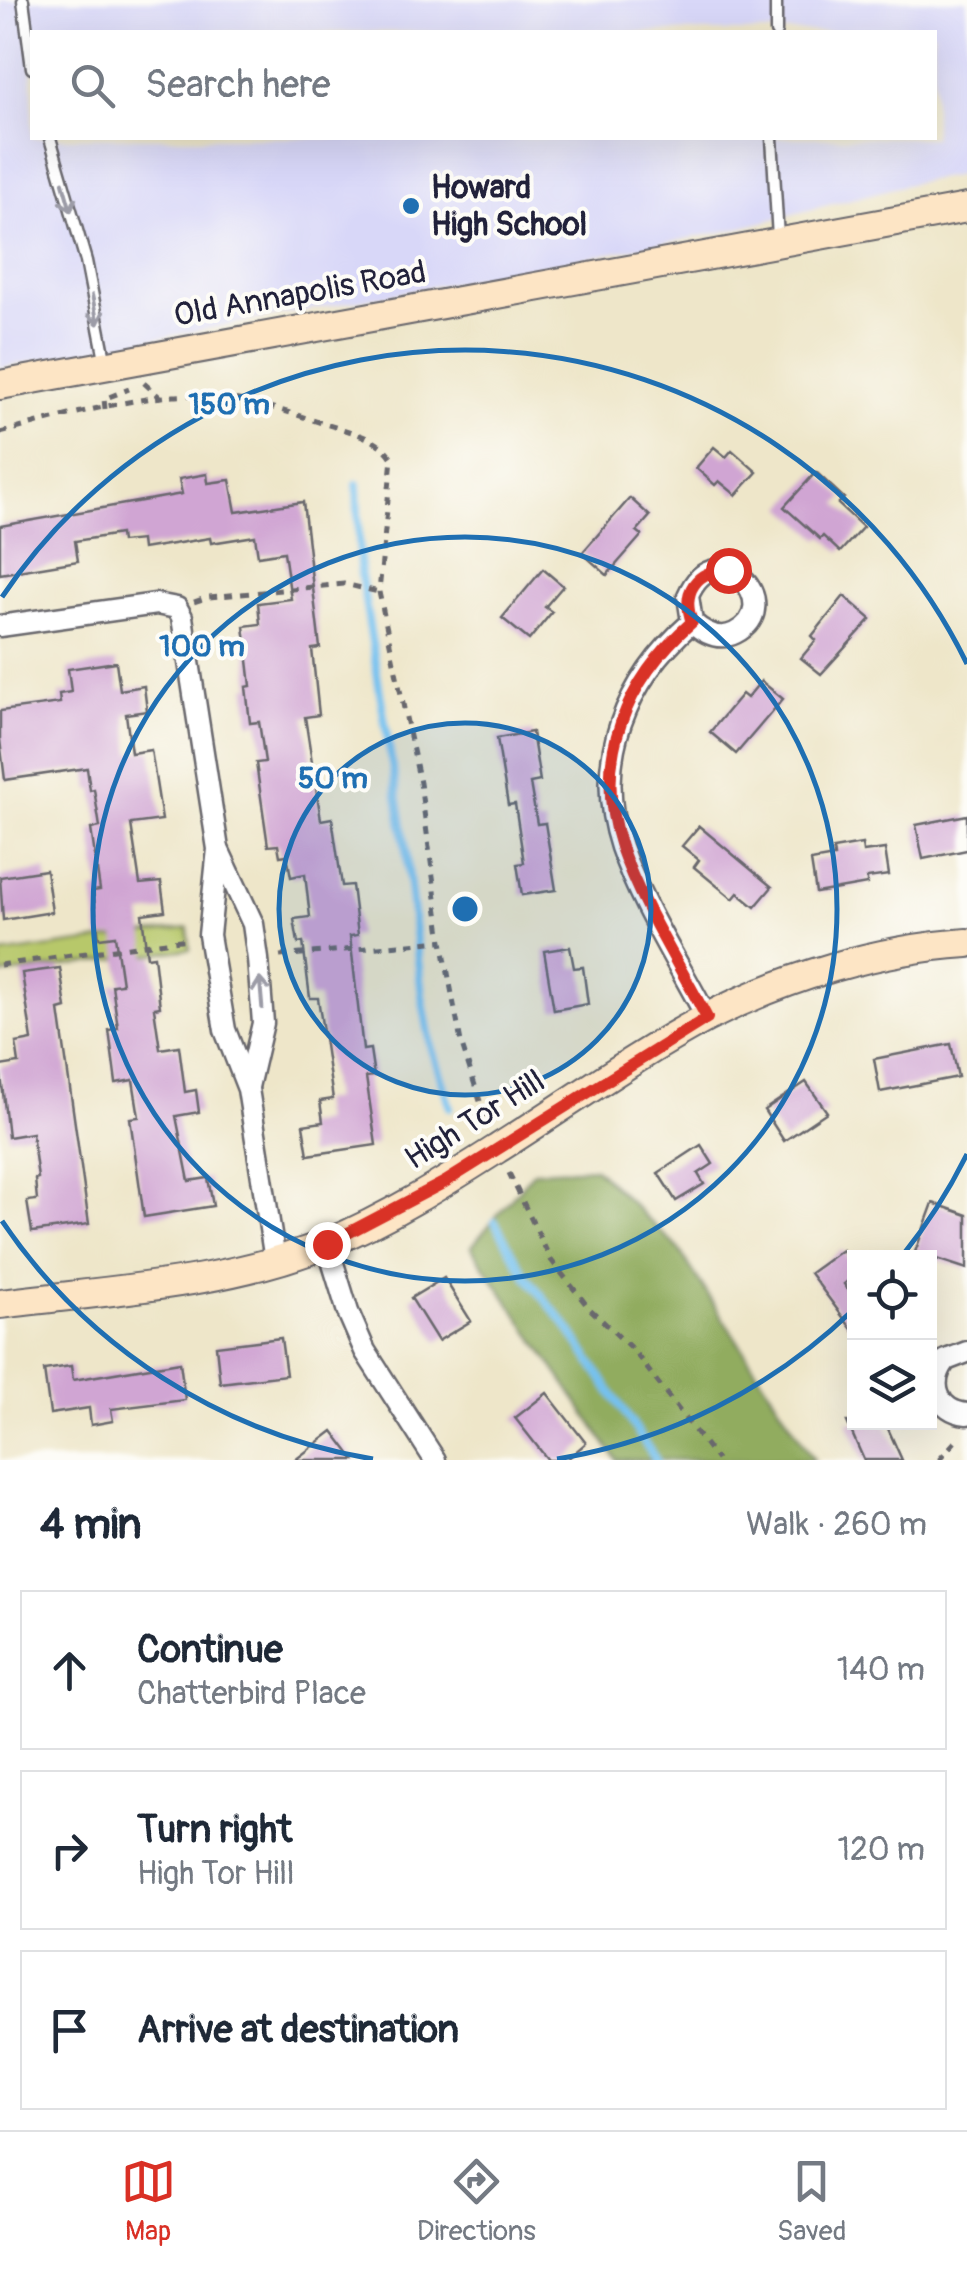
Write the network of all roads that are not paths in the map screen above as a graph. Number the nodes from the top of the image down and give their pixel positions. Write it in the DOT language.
graph roads {
  1 [pos="24,0"];
  2 [pos="776,0"];
  3 [pos="776,30"];
  4 [pos="30,55"];
  5 [pos="51,140"];
  6 [pos="772,140"];
  7 [pos="967,208"];
  8 [pos="779,244"];
  9 [pos="106,364"];
  10 [pos="0,385"];
  11 [pos="692,622"];
  12 [pos="0,626"];
  13 [pos="218,849"];
  14 [pos="967,943"];
  15 [pos="707,1018"];
  16 [pos="248,1089"];
  17 [pos="327,1244"];
  18 [pos="275,1260"];
  19 [pos="0,1304"];
  20 [pos="967,1352"];
  21 [pos="967,1414"];
  22 [pos="435,1460"];
  1 -- 4 [label="lane"];
  2 -- 3 [label="lane"];
  5 -- 9 [label="lane, one-way"];
  6 -- 8 [label="lane"];
  7 -- 8 [label="street, Old Annapolis Road"];
  8 -- 9 [label="street, Old Annapolis Road"];
  9 -- 10 [label="street, Old Annapolis Road"];
  11 -- 15 [label="street"];
  12 -- 13 [label="street"];
  13 -- 16 [label="street"];
  16 -- 13 [label="street, one-way"];
  14 -- 15 [label="street, High Tor Hill"];
  15 -- 17 [label="street, High Tor Hill"];
  16 -- 18 [label="street"];
  17 -- 18 [label="street, High Tor Hill"];
  17 -- 22 [label="street"];
  18 -- 19 [label="street, High Tor Hill"];
  20 -- 21 [label="street"];
}
